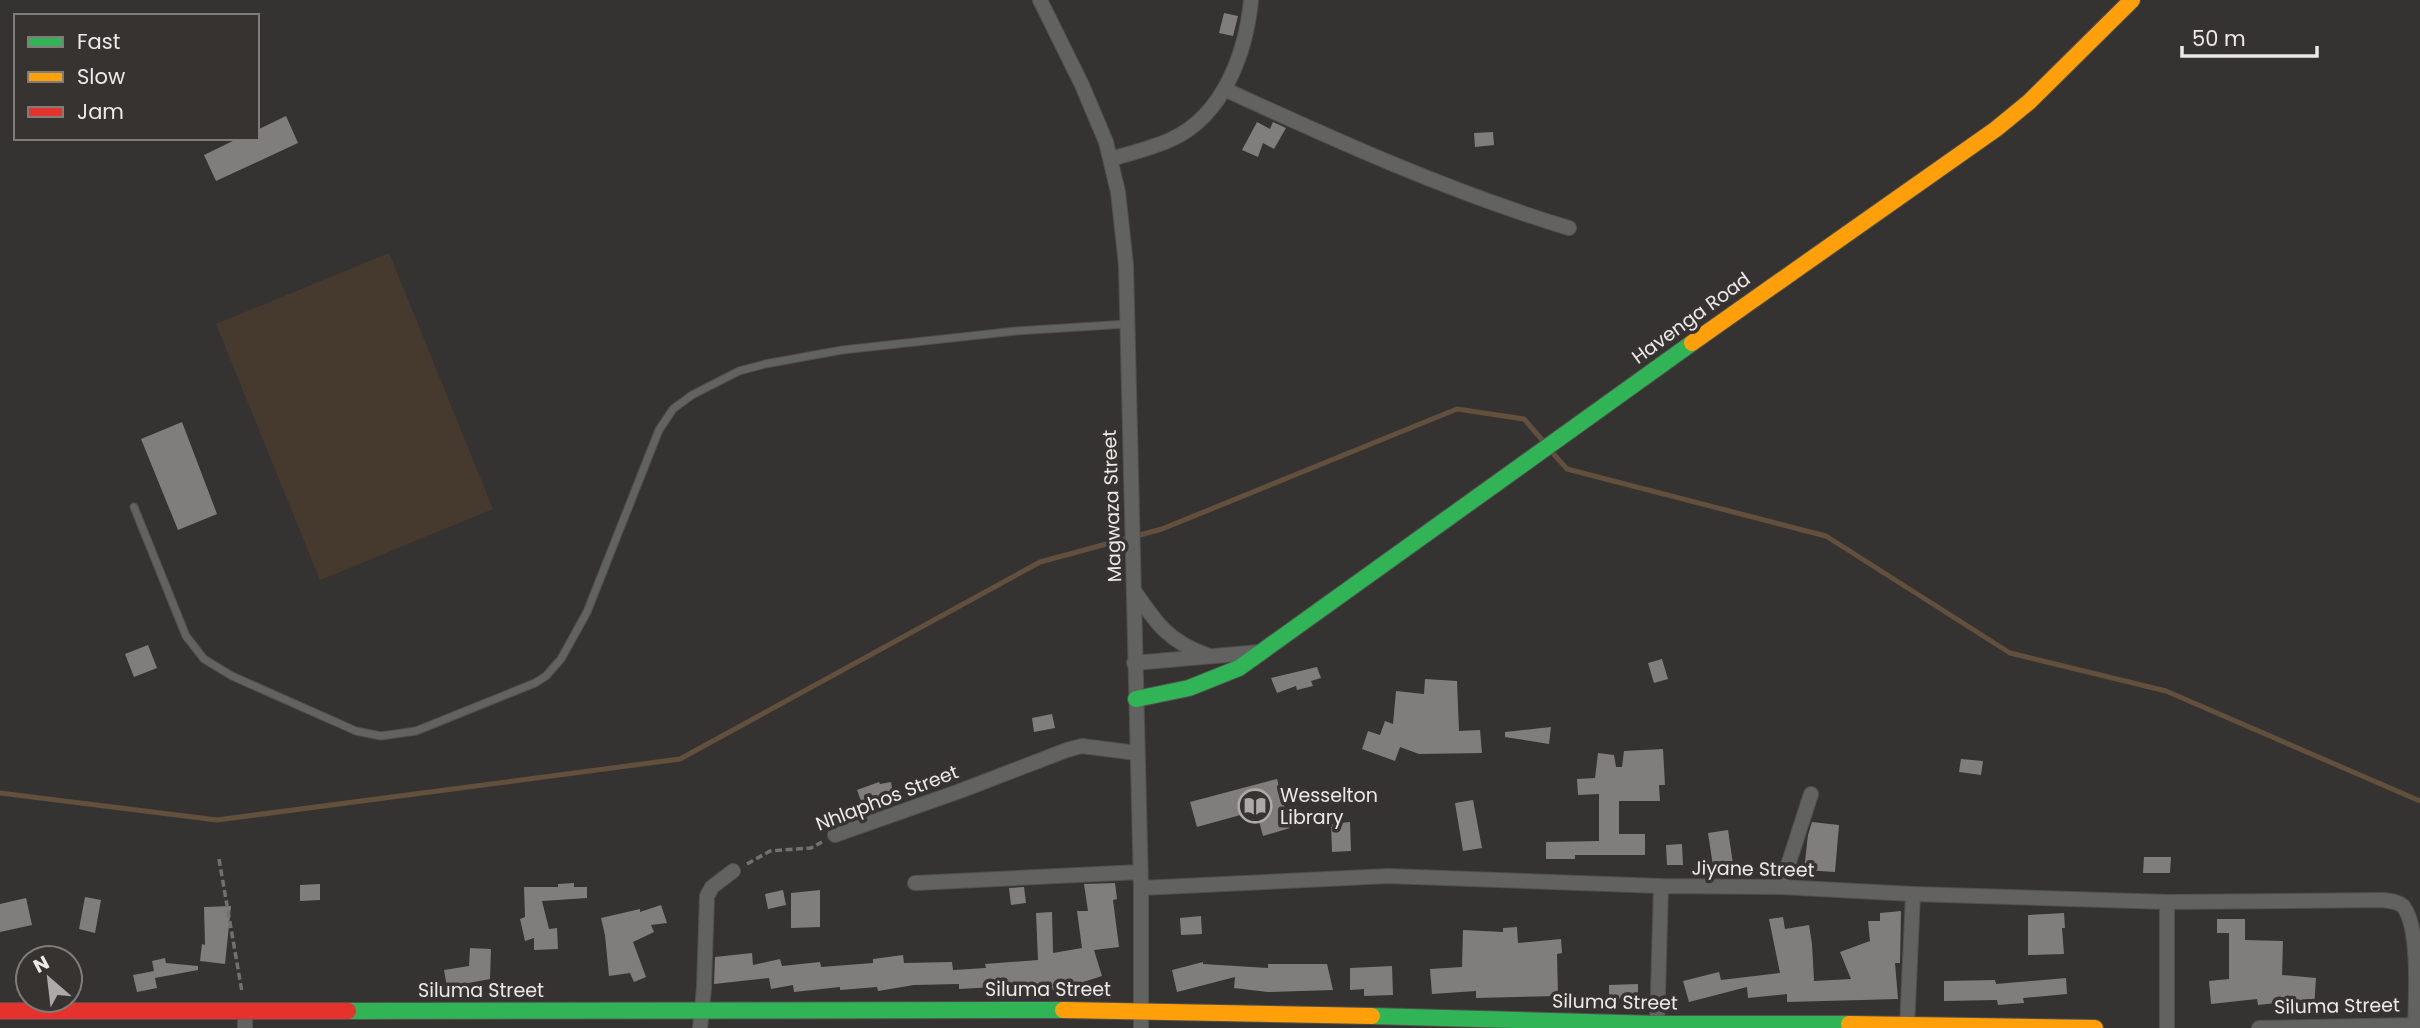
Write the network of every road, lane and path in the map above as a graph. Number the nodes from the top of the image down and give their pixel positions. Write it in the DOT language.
graph roads {
  1 [pos="1040,0"];
  2 [pos="1251,0"];
  3 [pos="2132,0"];
  4 [pos="1224,89"];
  5 [pos="1111,159"];
  6 [pos="1569,228"];
  7 [pos="1127,324"];
  8 [pos="134,507"];
  9 [pos="1134,591"];
  10 [pos="1260,652"];
  11 [pos="1213,657"];
  12 [pos="1134,663"];
  13 [pos="1136,699"];
  14 [pos="1137,753"];
  15 [pos="1811,794"];
  16 [pos="835,835"];
  17 [pos="219,859"];
  18 [pos="733,871"];
  19 [pos="1140,872"];
  20 [pos="915,883"];
  21 [pos="1661,886"];
  22 [pos="1781,887"];
  23 [pos="1141,888"];
  24 [pos="1913,894"];
  25 [pos="2167,902"];
  26 [pos="1141,1010"];
  27 [pos="0,1011"];
  28 [pos="245,1011"];
  29 [pos="701,1011"];
  30 [pos="1657,1026"];
  31 [pos="1907,1026"];
  32 [pos="2415,1027"];
  33 [pos="245,1028"];
  34 [pos="700,1028"];
  35 [pos="1141,1028"];
  36 [pos="2095,1028"];
  37 [pos="2167,1028"];
  38 [pos="2259,1028"];
  1 -- 5 [label="street, Magwaza Street"];
  2 -- 4 [label="street"];
  3 -- 10 [label="street, Havenga Road"];
  4 -- 5 [label="street"];
  4 -- 6 [label="street"];
  5 -- 7 [label="street, Magwaza Street"];
  7 -- 8 [label="lane"];
  7 -- 9 [label="street, Magwaza Street"];
  9 -- 11 [label="street"];
  9 -- 12 [label="street, Magwaza Street"];
  10 -- 11 [label="street, Havenga Road"];
  10 -- 13 [label="street, Havenga Road"];
  11 -- 12 [label="street, Havenga Road"];
  12 -- 13 [label="street, Magwaza Street"];
  13 -- 14 [label="street, Magwaza Street"];
  14 -- 16 [label="street, Nhlaphos Street"];
  14 -- 19 [label="street, Magwaza Street"];
  15 -- 22 [label="street"];
  16 -- 18 [label="path, Nhlaphos Street"];
  17 -- 28 [label="path"];
  18 -- 29 [label="street"];
  19 -- 20 [label="street"];
  19 -- 23 [label="street, Magwaza Street"];
  21 -- 22 [label="street, Jiyane Street"];
  21 -- 23 [label="street, Jiyane Street"];
  21 -- 30 [label="street"];
  22 -- 24 [label="street, Jiyane Street"];
  23 -- 26 [label="street, Magwaza Street"];
  24 -- 25 [label="street, Jiyane Street"];
  24 -- 31 [label="street"];
  25 -- 32 [label="street, Jiyane Street"];
  25 -- 37 [label="street"];
  26 -- 29 [label="street, Siluma Street"];
  26 -- 30 [label="street, Siluma Street"];
  26 -- 35 [label="street, Magwaza Street"];
  27 -- 28 [label="street, Siluma Street"];
  28 -- 29 [label="street, Siluma Street"];
  28 -- 33 [label="street"];
  29 -- 34 [label="street"];
  30 -- 31 [label="street, Siluma Street"];
  31 -- 36 [label="street, Siluma Street"];
  32 -- 38 [label="street, Siluma Street"];
}
